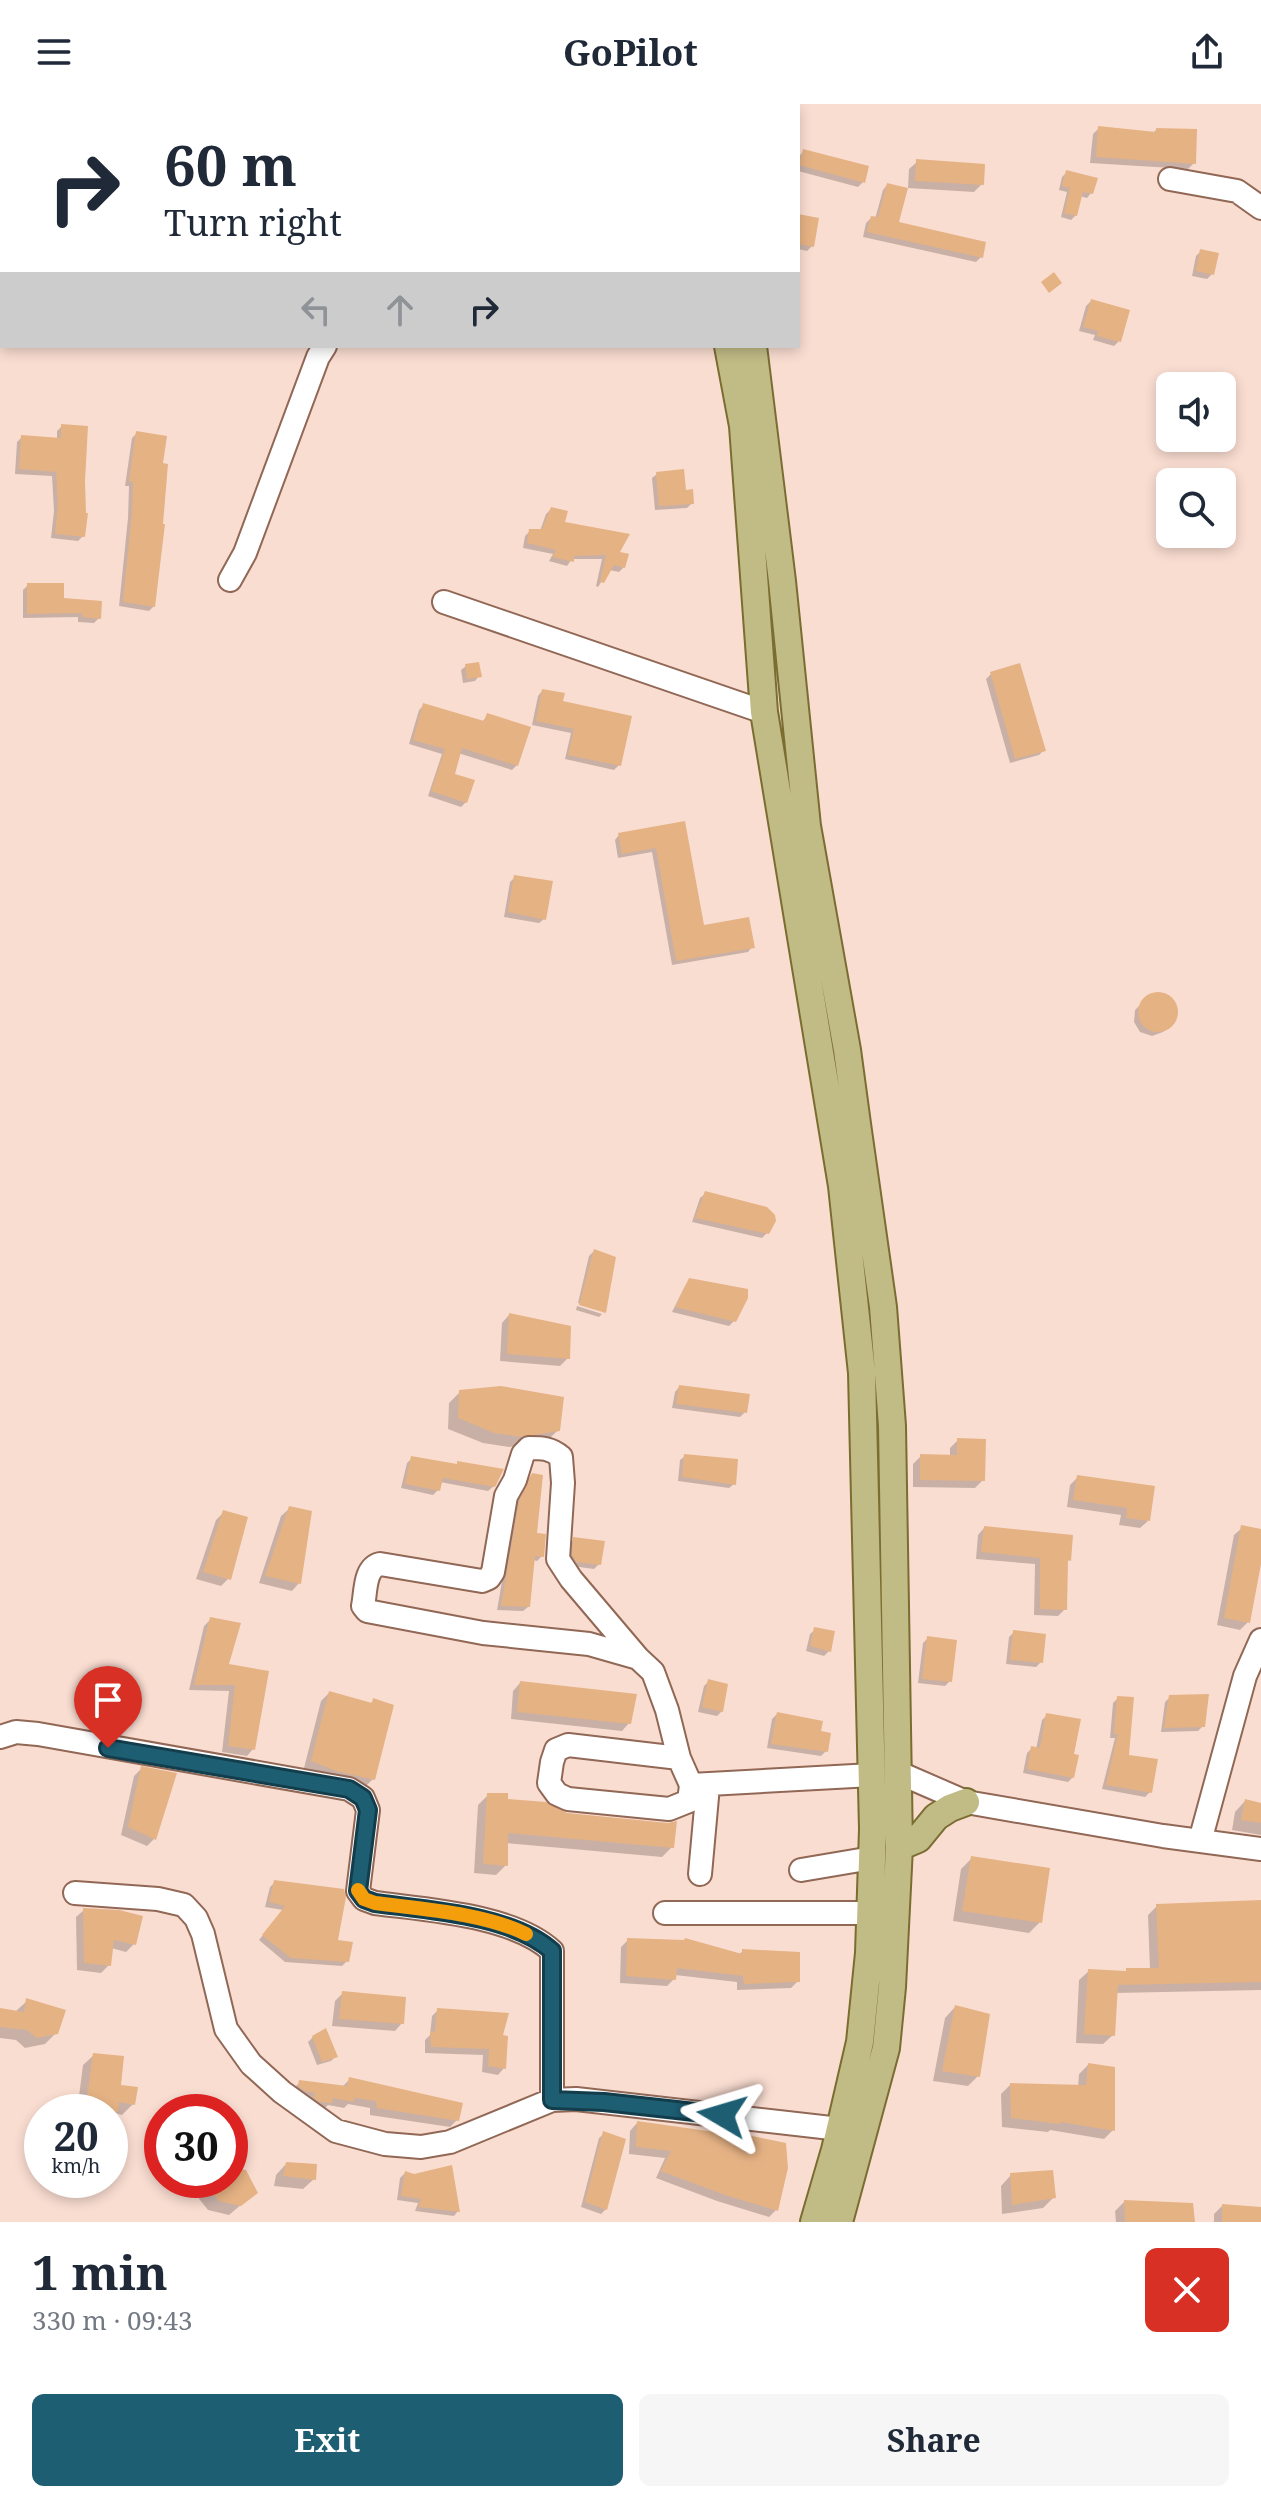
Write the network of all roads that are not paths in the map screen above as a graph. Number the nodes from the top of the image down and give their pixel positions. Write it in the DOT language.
graph roads {
  1 [pos="1170,179"];
  2 [pos="1261,208"];
  3 [pos="324,348"];
  4 [pos="728,348"];
  5 [pos="753,348"];
  6 [pos="230,580"];
  7 [pos="444,602"];
  8 [pos="764,712"];
  9 [pos="1261,1640"];
  10 [pos="638,1658"];
  11 [pos="0,1737"];
  12 [pos="679,1758"];
  13 [pos="884,1774"];
  14 [pos="699,1785"];
  15 [pos="966,1802"];
  16 [pos="1200,1841"];
  17 [pos="899,1847"];
  18 [pos="1261,1849"];
  19 [pos="872,1858"];
  20 [pos="801,1870"];
  21 [pos="700,1874"];
  22 [pos="75,1893"];
  23 [pos="665,1913"];
  24 [pos="870,1913"];
  25 [pos="552,2100"];
  26 [pos="840,2129"];
  27 [pos="814,2222"];
  28 [pos="839,2222"];
  1 -- 2 [label="street"];
  3 -- 6 [label="street"];
  4 -- 8 [label="main road"];
  5 -- 13 [label="main road"];
  7 -- 8 [label="street"];
  8 -- 13 [label="main road"];
  9 -- 16 [label="street"];
  10 -- 10 [label="street"];
  10 -- 12 [label="street"];
  11 -- 25 [label="street"];
  12 -- 14 [label="street"];
  12 -- 14 [label="street"];
  13 -- 14 [label="street"];
  13 -- 15 [label="street"];
  13 -- 17 [label="main road"];
  13 -- 19 [label="main road"];
  14 -- 21 [label="street"];
  15 -- 16 [label="street"];
  15 -- 17 [label="main road"];
  16 -- 18 [label="street"];
  17 -- 28 [label="main road"];
  19 -- 20 [label="street"];
  19 -- 24 [label="main road"];
  22 -- 25 [label="street"];
  23 -- 24 [label="street"];
  24 -- 26 [label="main road"];
  25 -- 26 [label="street"];
  26 -- 27 [label="main road"];
}
